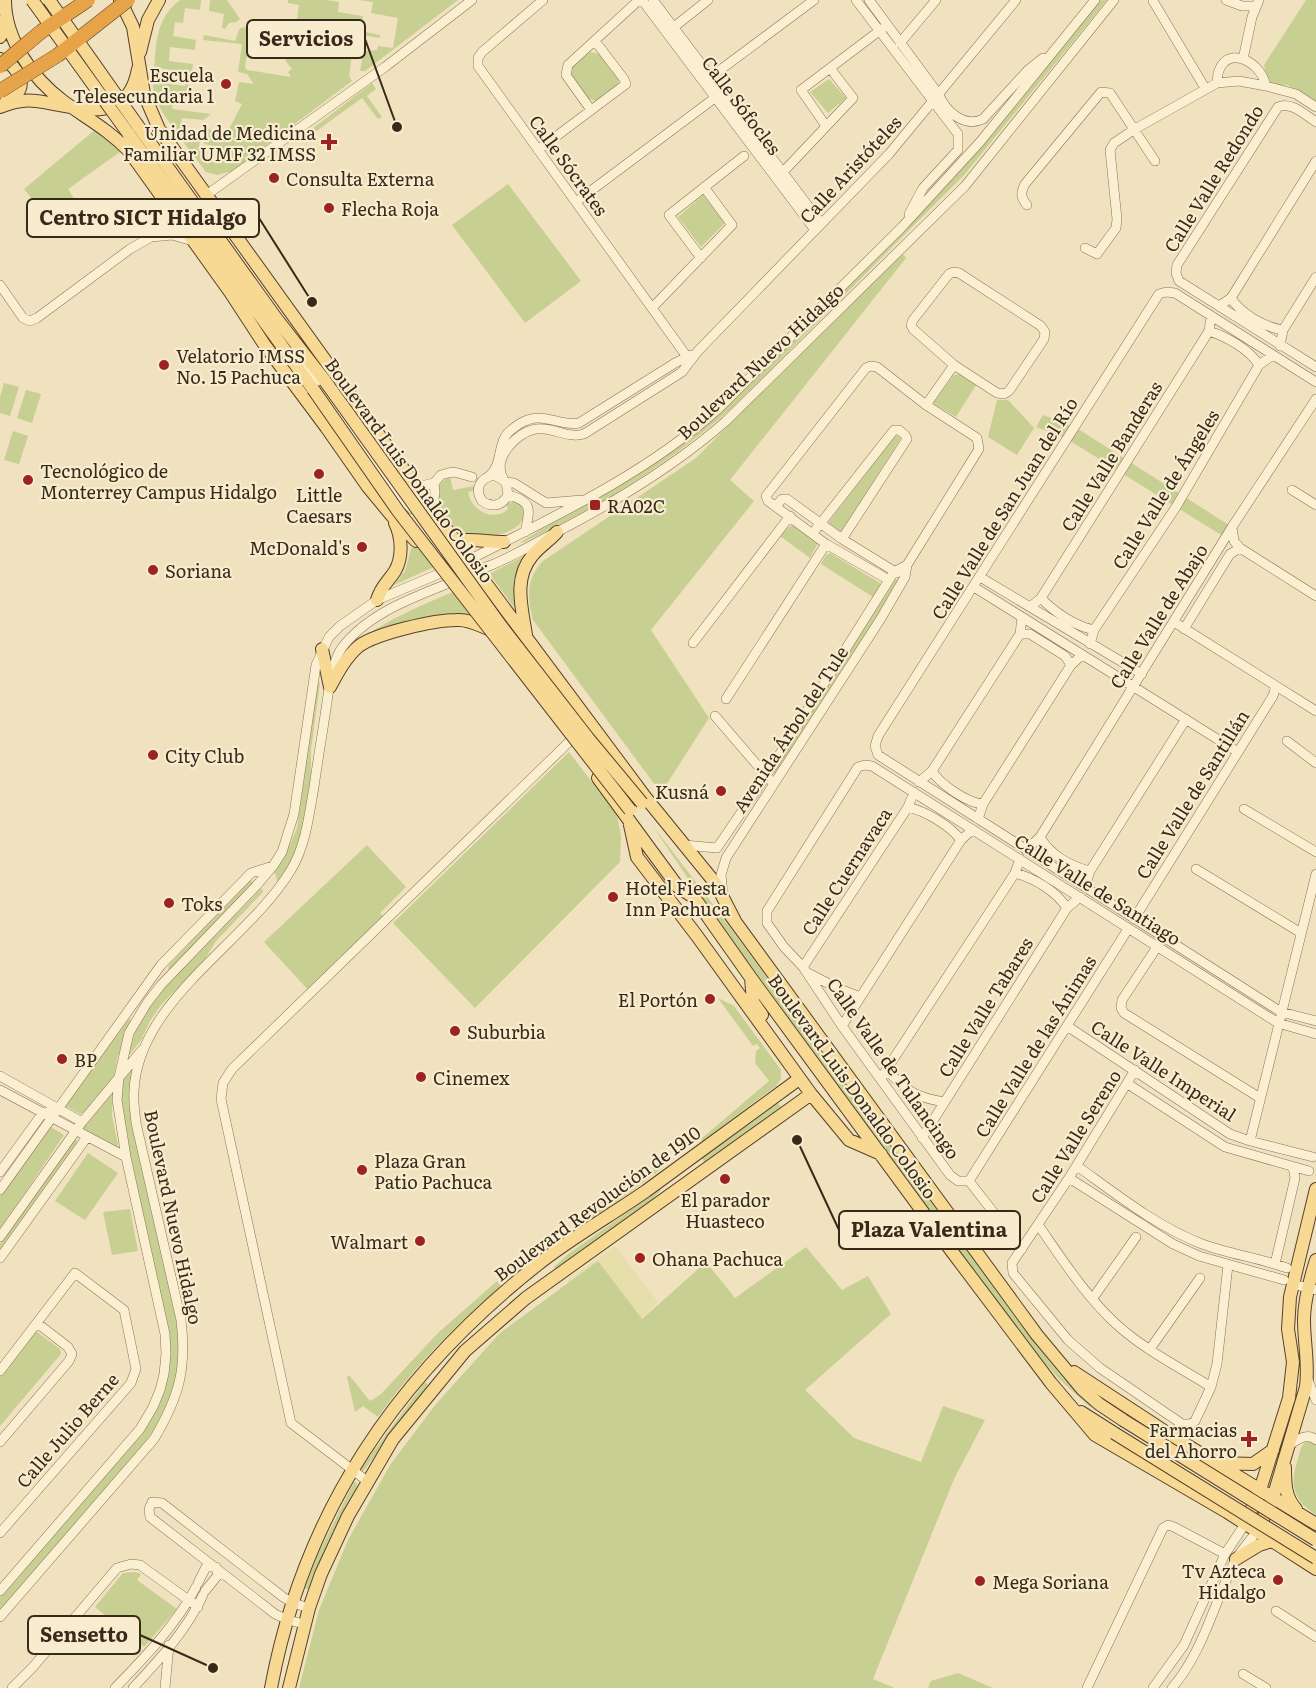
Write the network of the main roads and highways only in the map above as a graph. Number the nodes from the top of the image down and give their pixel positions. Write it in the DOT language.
graph roads {
  1 [pos="5,0"];
  2 [pos="32,0"];
  3 [pos="49,0"];
  4 [pos="88,0"];
  5 [pos="120,0"];
  6 [pos="128,0"];
  7 [pos="159,0"];
  8 [pos="6,17"];
  9 [pos="0,37"];
  10 [pos="0,59"];
  11 [pos="139,59"];
  12 [pos="0,66"];
  13 [pos="0,91"];
  14 [pos="0,106"];
  15 [pos="74,108"];
  16 [pos="159,129"];
  17 [pos="129,151"];
  18 [pos="296,320"];
  19 [pos="272,321"];
  20 [pos="272,355"];
  21 [pos="309,360"];
  22 [pos="313,389"];
  23 [pos="392,516"];
  24 [pos="557,532"];
  25 [pos="456,541"];
  26 [pos="504,542"];
  27 [pos="377,600"];
  28 [pos="522,632"];
  29 [pos="495,636"];
  30 [pos="322,649"];
  31 [pos="630,815"];
  32 [pos="735,921"];
  33 [pos="751,978"];
  34 [pos="799,1079"];
  35 [pos="811,1094"];
  36 [pos="881,1154"];
  37 [pos="1316,1189"];
  38 [pos="1316,1260"];
  39 [pos="1314,1273"];
  40 [pos="1312,1289"];
  41 [pos="438,1358"];
  42 [pos="1063,1364"];
  43 [pos="450,1369"];
  44 [pos="1072,1407"];
  45 [pos="1273,1450"];
  46 [pos="1287,1450"];
  47 [pos="1214,1463"];
  48 [pos="1244,1480"];
  49 [pos="1260,1490"];
  50 [pos="1273,1498"];
  51 [pos="1227,1512"];
  52 [pos="1296,1512"];
  53 [pos="1316,1524"];
  54 [pos="1252,1525"];
  55 [pos="1316,1540"];
  56 [pos="1273,1541"];
  57 [pos="1316,1547"];
  58 [pos="1230,1557"];
  59 [pos="1316,1558"];
  60 [pos="1316,1569"];
  61 [pos="271,1688"];
  62 [pos="289,1688"];
  1 -- 8 [label="main road, Boulevard Luis Donaldo Colosio"];
  2 -- 19 [label="main road, Boulevard Luis Donaldo Colosio, bridge"];
  3 -- 19 [label="main road, Boulevard Luis Donaldo Colosio, bridge"];
  4 -- 12 [label="highway, bridge"];
  5 -- 11 [label="main road, Boulevard Luis Donaldo Colosio"];
  6 -- 13 [label="highway, bridge"];
  7 -- 11 [label="main road"];
  8 -- 9 [label="main road"];
  8 -- 15 [label="main road, Boulevard Luis Donaldo Colosio"];
  10 -- 14 [label="main road"];
  11 -- 15 [label="main road"];
  11 -- 16 [label="main road, Boulevard Luis Donaldo Colosio"];
  14 -- 15 [label="main road"];
  15 -- 17 [label="main road, Boulevard Luis Donaldo Colosio"];
  16 -- 17 [label="main road"];
  16 -- 18 [label="main road, Boulevard Luis Donaldo Colosio"];
  17 -- 20 [label="main road, Boulevard Luis Donaldo Colosio"];
  18 -- 21 [label="main road"];
  18 -- 25 [label="main road, Boulevard Luis Donaldo Colosio"];
  19 -- 21 [label="main road, Boulevard Luis Donaldo Colosio"];
  19 -- 22 [label="main road, Boulevard Luis Donaldo Colosio"];
  20 -- 22 [label="main road"];
  20 -- 23 [label="main road, Boulevard Luis Donaldo Colosio"];
  21 -- 32 [label="main road, Boulevard Luis Donaldo Colosio, bridge"];
  22 -- 31 [label="main road, Boulevard Luis Donaldo Colosio, bridge"];
  23 -- 27 [label="main road"];
  23 -- 29 [label="main road, Boulevard Luis Donaldo Colosio"];
  24 -- 28 [label="main road"];
  25 -- 26 [label="main road"];
  25 -- 28 [label="main road, Boulevard Luis Donaldo Colosio"];
  28 -- 29 [label="main road"];
  28 -- 32 [label="main road, Boulevard Luis Donaldo Colosio"];
  29 -- 30 [label="main road"];
  29 -- 31 [label="main road, Boulevard Luis Donaldo Colosio"];
  31 -- 33 [label="main road, Boulevard Luis Donaldo Colosio"];
  31 -- 34 [label="main road"];
  32 -- 42 [label="main road, Boulevard Luis Donaldo Colosio"];
  33 -- 34 [label="main road"];
  33 -- 36 [label="main road, Boulevard Luis Donaldo Colosio"];
  34 -- 35 [label="main road"];
  34 -- 41 [label="main road, Boulevard Revolución de 1910"];
  35 -- 36 [label="main road"];
  35 -- 43 [label="main road, Boulevard Revolución de 1910"];
  36 -- 44 [label="main road, Boulevard Luis Donaldo Colosio"];
  37 -- 45 [label="main road"];
  38 -- 39 [label="main road"];
  39 -- 40 [label="main road"];
  40 -- 46 [label="main road"];
  41 -- 43 [label="main road"];
  41 -- 61 [label="main road, Boulevard Revolución de 1910"];
  42 -- 47 [label="main road, Boulevard Luis Donaldo Colosio"];
  42 -- 55 [label="main road, Boulevard Luis Donaldo Colosio, bridge"];
  43 -- 62 [label="main road, Boulevard Revolución de 1910"];
  44 -- 51 [label="main road, Boulevard Luis Donaldo Colosio"];
  44 -- 54 [label="main road, Boulevard Luis Donaldo Colosio, bridge"];
  45 -- 47 [label="main road"];
  45 -- 49 [label="main road"];
  46 -- 50 [label="main road"];
  46 -- 52 [label="main road"];
  47 -- 48 [label="main road, Boulevard Luis Donaldo Colosio"];
  48 -- 49 [label="main road, Boulevard Luis Donaldo Colosio"];
  48 -- 51 [label="main road"];
  49 -- 50 [label="main road, Boulevard Luis Donaldo Colosio"];
  49 -- 54 [label="main road"];
  50 -- 52 [label="main road, Boulevard Luis Donaldo Colosio"];
  50 -- 54 [label="main road"];
  51 -- 54 [label="main road, Boulevard Luis Donaldo Colosio"];
  52 -- 53 [label="main road, Boulevard Luis Donaldo Colosio"];
  52 -- 56 [label="main road"];
  54 -- 56 [label="main road, Boulevard Luis Donaldo Colosio"];
  54 -- 57 [label="main road"];
  54 -- 59 [label="main road, Boulevard Luis Donaldo Colosio, bridge"];
  56 -- 58 [label="main road"];
  56 -- 60 [label="main road, Boulevard Luis Donaldo Colosio"];
}
